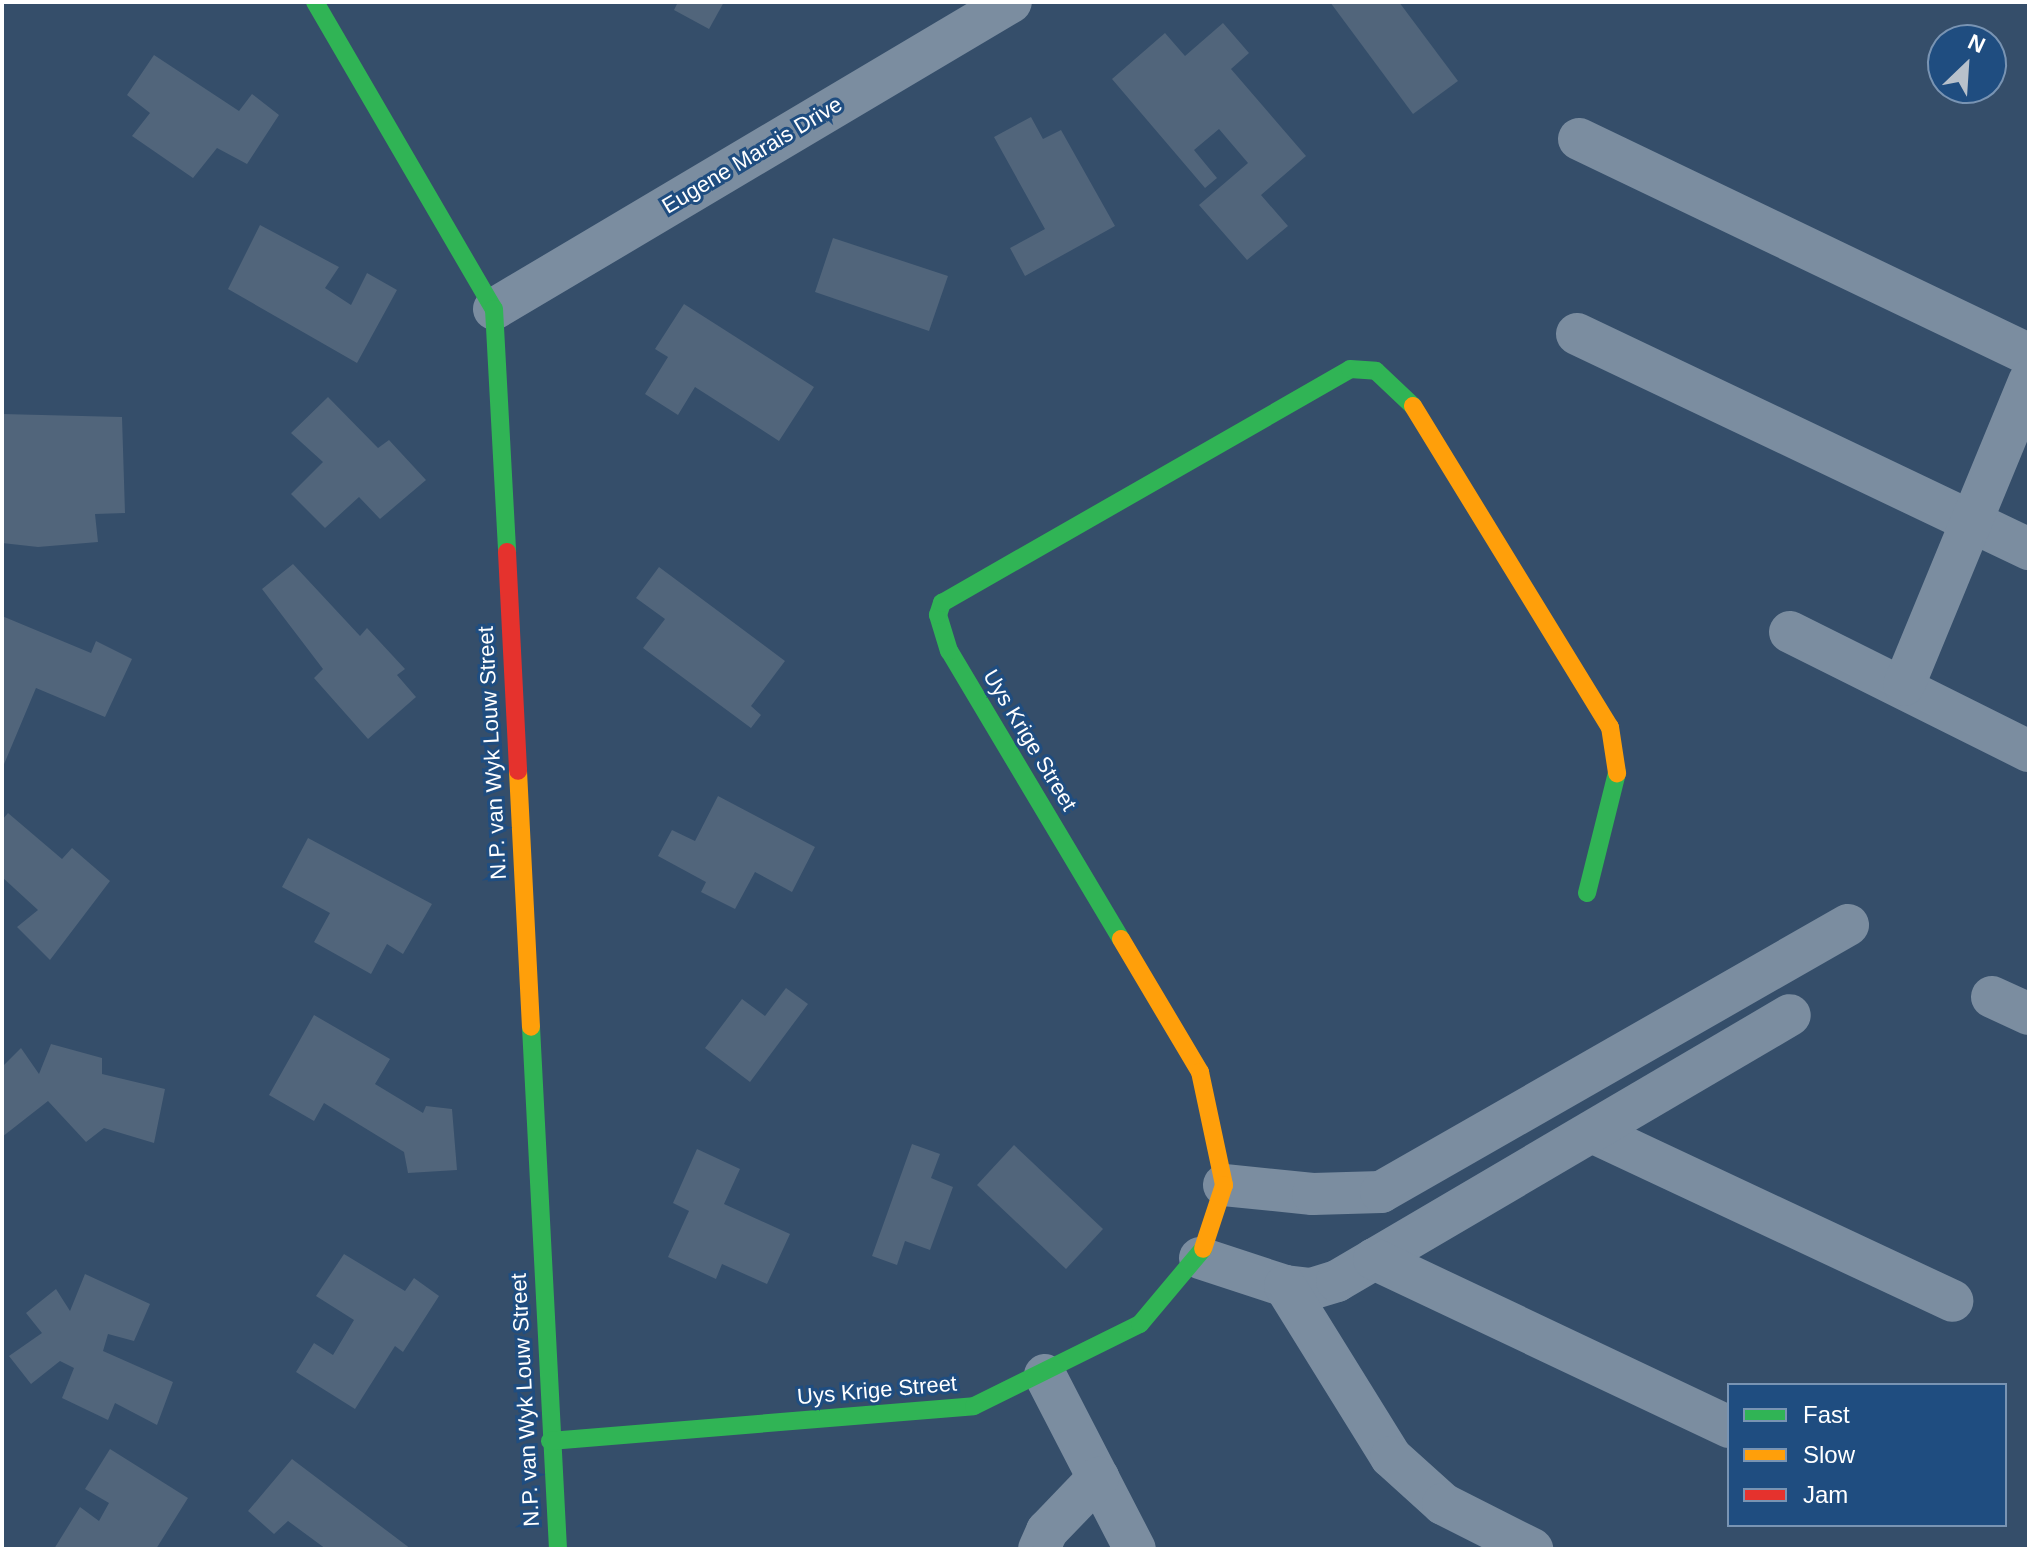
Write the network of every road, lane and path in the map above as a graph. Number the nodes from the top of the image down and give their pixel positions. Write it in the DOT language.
graph roads {
  1 [pos="315,2"];
  2 [pos="1011,2"];
  3 [pos="1579,139"];
  4 [pos="494,309"];
  5 [pos="1577,334"];
  6 [pos="2029,355"];
  7 [pos="2029,381"];
  8 [pos="1972,520"];
  9 [pos="2029,549"];
  10 [pos="1790,632"];
  11 [pos="1904,685"];
  12 [pos="2029,751"];
  13 [pos="1587,893"];
  14 [pos="1848,925"];
  15 [pos="1992,997"];
  16 [pos="2029,1014"];
  17 [pos="1790,1015"];
  18 [pos="1592,1132"];
  19 [pos="1224,1185"];
  20 [pos="1200,1258"];
  21 [pos="1374,1259"];
  22 [pos="1285,1286"];
  23 [pos="1952,1301"];
  24 [pos="1045,1375"];
  25 [pos="1727,1426"];
  26 [pos="550,1441"];
  27 [pos="1098,1478"];
  28 [pos="558,1549"];
  29 [pos="1039,1549"];
  30 [pos="1135,1549"];
  31 [pos="1532,1549"];
  1 -- 4 [label="street, N.P. van Wyk Louw Street"];
  2 -- 4 [label="street, Eugene Marais Drive"];
  3 -- 6 [label="street"];
  4 -- 26 [label="street, N.P. van Wyk Louw Street"];
  5 -- 8 [label="street"];
  7 -- 8 [label="street"];
  8 -- 9 [label="street"];
  8 -- 11 [label="street"];
  10 -- 11 [label="street"];
  11 -- 12 [label="street"];
  13 -- 19 [label="street, Uys Krige Street"];
  14 -- 19 [label="street"];
  15 -- 16 [label="street"];
  17 -- 18 [label="street"];
  18 -- 21 [label="street"];
  18 -- 23 [label="street"];
  19 -- 20 [label="street, Uys Krige Street"];
  20 -- 22 [label="street"];
  20 -- 24 [label="street, Uys Krige Street"];
  21 -- 22 [label="street"];
  21 -- 25 [label="street"];
  22 -- 31 [label="street"];
  24 -- 26 [label="street, Uys Krige Street"];
  24 -- 27 [label="street"];
  26 -- 28 [label="street, N.P. van Wyk Louw Street"];
  27 -- 29 [label="street"];
  27 -- 30 [label="street"];
}
